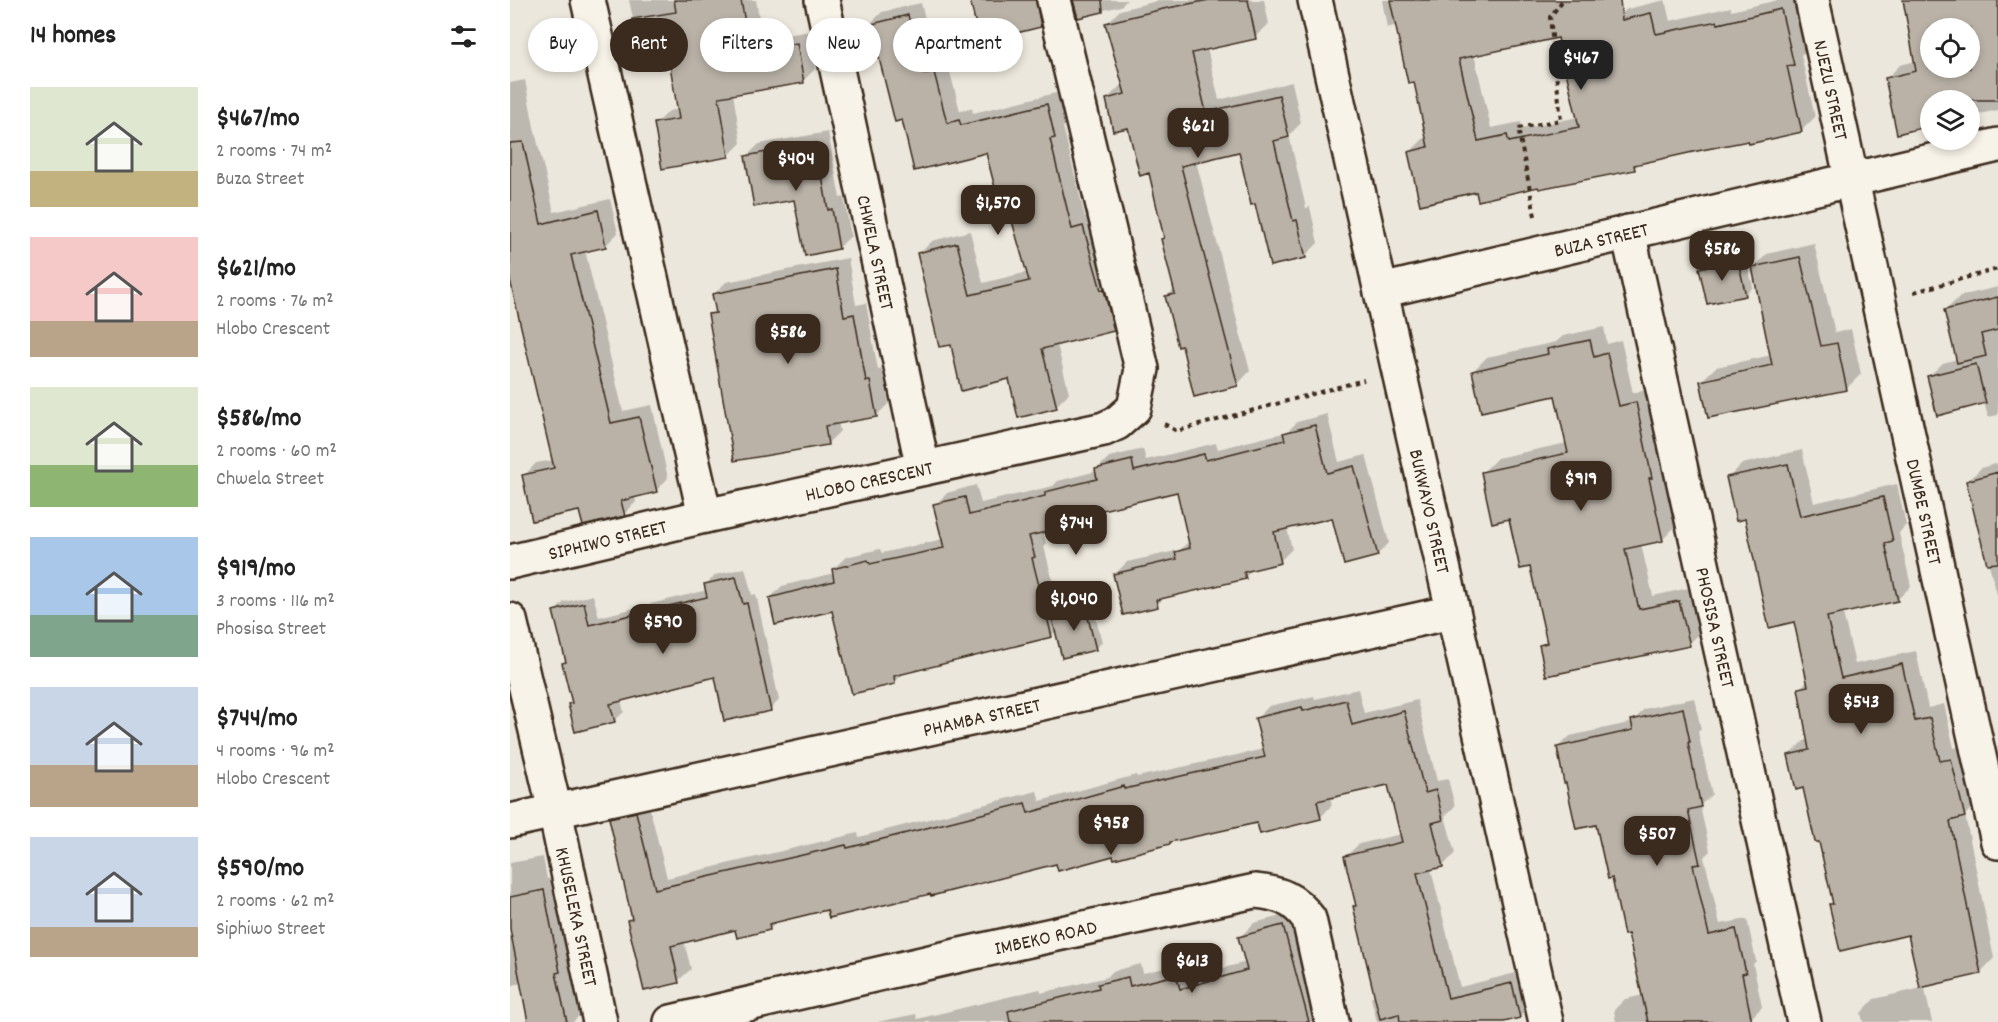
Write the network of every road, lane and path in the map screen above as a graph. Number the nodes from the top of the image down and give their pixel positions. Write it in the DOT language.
graph roads {
  1 [pos="588,0"];
  2 [pos="822,0"];
  3 [pos="1054,0"];
  4 [pos="1315,0"];
  5 [pos="1563,0"];
  6 [pos="1812,0"];
  7 [pos="1998,145"];
  8 [pos="1852,180"];
  9 [pos="1628,232"];
  10 [pos="1542,252"];
  11 [pos="1998,268"];
  12 [pos="1381,291"];
  13 [pos="1879,302"];
  14 [pos="1399,370"];
  15 [pos="1134,408"];
  16 [pos="923,468"];
  17 [pos="705,516"];
  18 [pos="510,562"];
  19 [pos="1452,612"];
  20 [pos="510,621"];
  21 [pos="555,811"];
  22 [pos="510,820"];
  23 [pos="1998,842"];
  24 [pos="600,1022"];
  25 [pos="671,1022"];
  26 [pos="1332,1022"];
  27 [pos="1546,1022"];
  28 [pos="1804,1022"];
  1 -- 17 [label="street"];
  2 -- 16 [label="street, CHWELA STREET"];
  3 -- 15 [label="street"];
  4 -- 12 [label="street, BUKWAYO STREET"];
  5 -- 10 [label="path"];
  6 -- 8 [label="street, NJEZU STREET"];
  7 -- 8 [label="street, BUZA STREET"];
  8 -- 9 [label="street, BUZA STREET"];
  8 -- 13 [label="street, DUMBE STREET"];
  9 -- 10 [label="street, BUZA STREET"];
  9 -- 28 [label="street, PHOSISA STREET"];
  10 -- 12 [label="street, BUZA STREET"];
  11 -- 13 [label="path"];
  12 -- 14 [label="street, BUKWAYO STREET"];
  13 -- 23 [label="street, DUMBE STREET"];
  14 -- 15 [label="path"];
  14 -- 19 [label="street, BUKWAYO STREET"];
  15 -- 16 [label="street, HLOBO CRESCENT"];
  16 -- 17 [label="street, HLOBO CRESCENT"];
  17 -- 18 [label="street, SIPHIWO STREET"];
  19 -- 21 [label="street, PHAMBA STREET"];
  19 -- 27 [label="street, BUKWAYO STREET"];
  20 -- 21 [label="street, KHUSELEKA STREET"];
  21 -- 22 [label="street, PHAMBA STREET"];
  21 -- 24 [label="street, KHUSELEKA STREET"];
  25 -- 26 [label="street, IMBEKO ROAD"];
}
